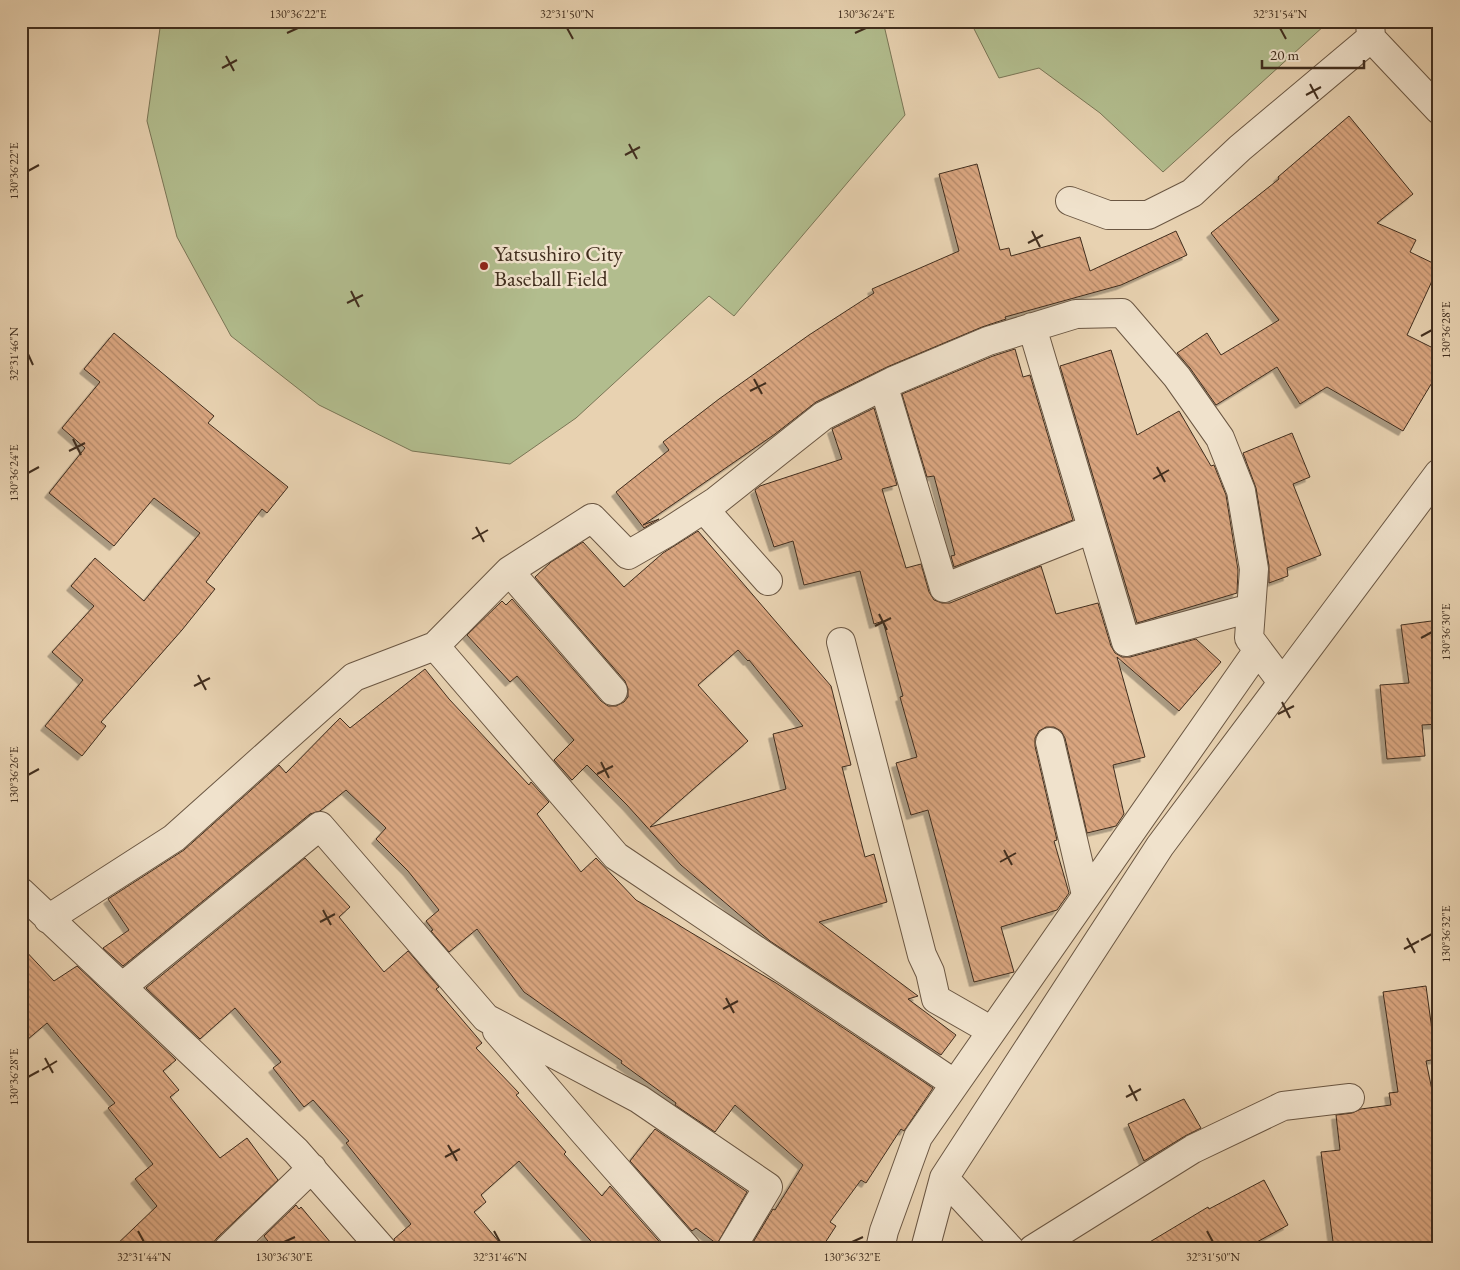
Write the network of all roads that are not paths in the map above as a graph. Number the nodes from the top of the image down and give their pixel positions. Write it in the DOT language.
graph roads {
  1 [pos="1370,30"];
  2 [pos="1439,110"];
  3 [pos="1070,201"];
  4 [pos="1032,327"];
  5 [pos="884,386"];
  6 [pos="1439,473"];
  7 [pos="704,509"];
  8 [pos="1092,528"];
  9 [pos="508,571"];
  10 [pos="768,581"];
  11 [pos="1251,608"];
  12 [pos="841,642"];
  13 [pos="435,646"];
  14 [pos="1258,650"];
  15 [pos="1282,682"];
  16 [pos="613,691"];
  17 [pos="1050,742"];
  18 [pos="21,892"];
  19 [pos="1086,895"];
  20 [pos="48,919"];
  21 [pos="122,988"];
  22 [pos="486,1018"];
  23 [pos="992,1031"];
  24 [pos="954,1084"];
  25 [pos="1350,1098"];
  26 [pos="312,1168"];
  27 [pos="944,1178"];
  28 [pos="228,1249"];
  29 [pos="382,1249"];
  30 [pos="687,1249"];
  31 [pos="731,1249"];
  32 [pos="880,1249"];
  33 [pos="925,1249"];
  34 [pos="1010,1249"];
  35 [pos="1033,1249"];
  1 -- 2 [label="street"];
  1 -- 3 [label="street"];
  4 -- 5 [label="street"];
  4 -- 8 [label="street"];
  4 -- 11 [label="street"];
  5 -- 7 [label="street"];
  5 -- 8 [label="street"];
  6 -- 15 [label="street"];
  7 -- 9 [label="street"];
  7 -- 10 [label="street"];
  8 -- 11 [label="street"];
  9 -- 13 [label="street"];
  9 -- 16 [label="street"];
  11 -- 14 [label="street"];
  12 -- 23 [label="street"];
  13 -- 20 [label="street"];
  13 -- 24 [label="street"];
  14 -- 15 [label="street"];
  14 -- 19 [label="street"];
  15 -- 27 [label="street"];
  17 -- 19 [label="street"];
  18 -- 20 [label="street"];
  19 -- 23 [label="street"];
  20 -- 21 [label="street"];
  21 -- 22 [label="street"];
  21 -- 26 [label="street"];
  22 -- 30 [label="street"];
  22 -- 31 [label="street"];
  23 -- 24 [label="street"];
  24 -- 32 [label="street"];
  25 -- 35 [label="street"];
  26 -- 28 [label="street"];
  26 -- 29 [label="street"];
  27 -- 33 [label="street"];
  27 -- 34 [label="street"];
}
